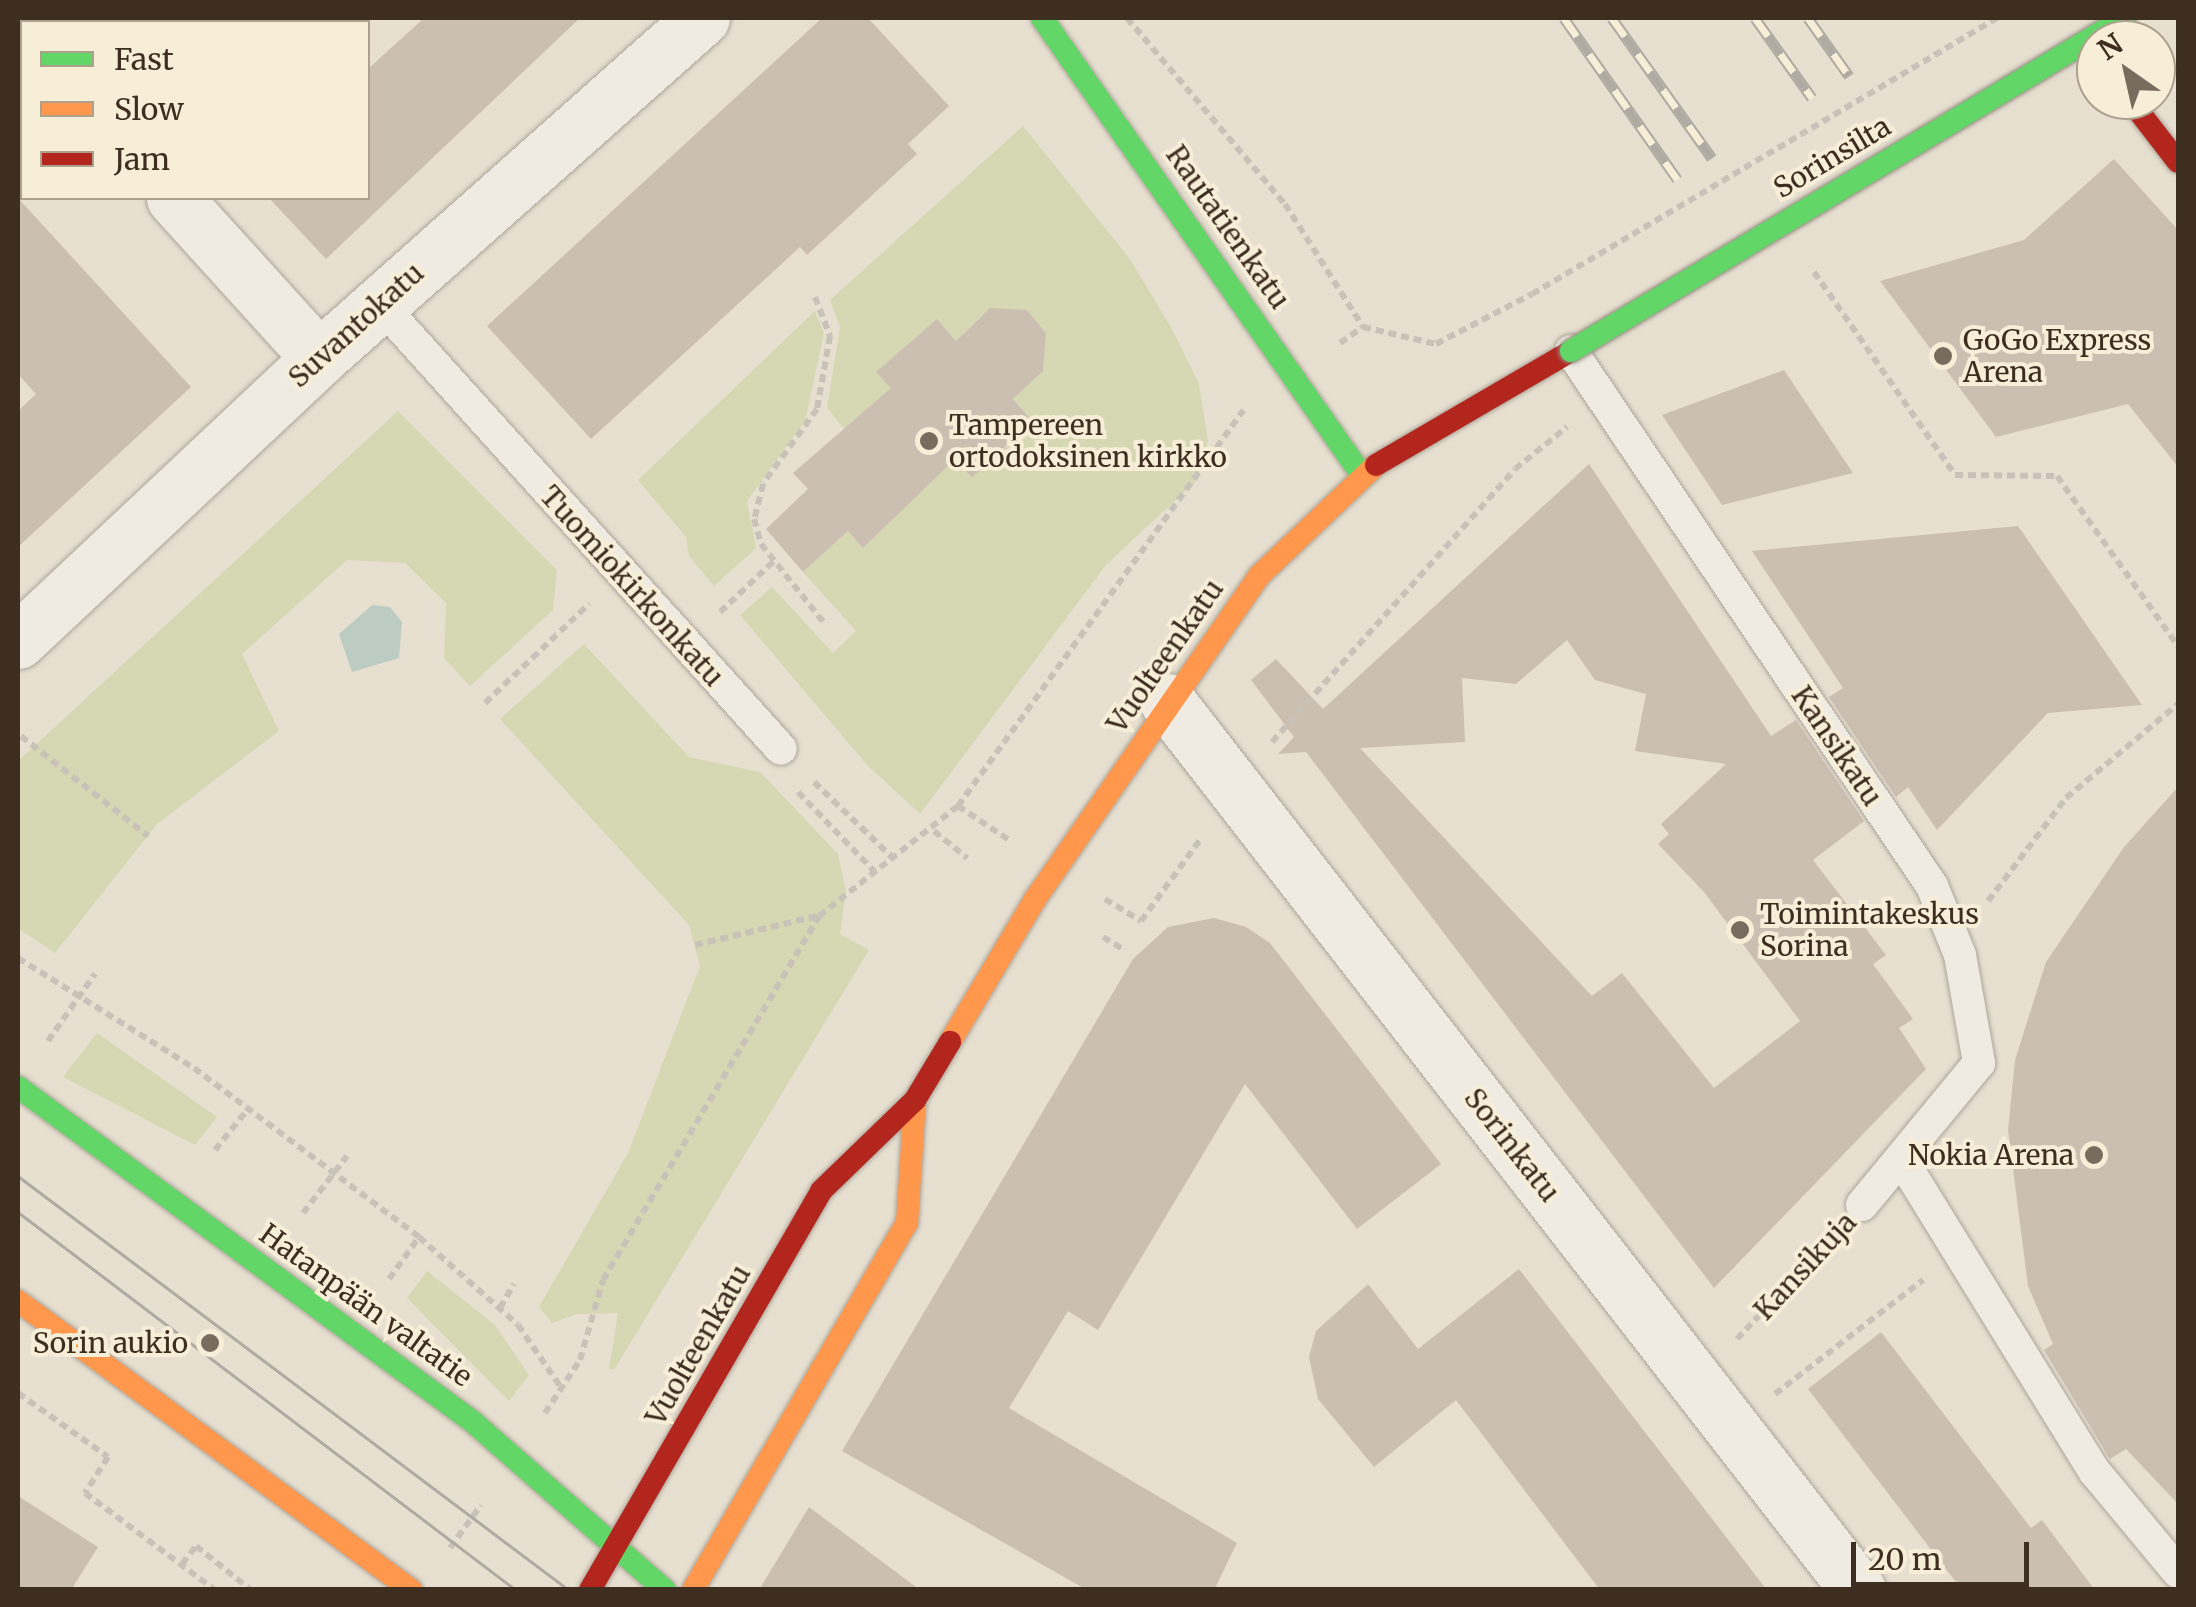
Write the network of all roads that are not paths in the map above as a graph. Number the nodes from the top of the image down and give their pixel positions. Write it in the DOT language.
graph roads {
  1 [pos="702,18"];
  2 [pos="1042,18"];
  3 [pos="2126,18"];
  4 [pos="2145,120"];
  5 [pos="2178,162"];
  6 [pos="176,200"];
  7 [pos="380,303"];
  8 [pos="1571,350"];
  9 [pos="318,358"];
  10 [pos="1361,474"];
  11 [pos="18,641"];
  12 [pos="1167,701"];
  13 [pos="781,749"];
  14 [pos="18,1087"];
  15 [pos="916,1100"];
  16 [pos="1902,1160"];
  17 [pos="1862,1205"];
  18 [pos="18,1301"];
  19 [pos="615,1546"];
  20 [pos="2178,1572"];
  21 [pos="411,1590"];
  22 [pos="590,1590"];
  23 [pos="664,1590"];
  24 [pos="693,1590"];
  25 [pos="1858,1590"];
  1 -- 7 [label="street, Suvantokatu"];
  2 -- 10 [label="main road, Rautatienkatu"];
  3 -- 8 [label="main road, Sorinsilta, bridge"];
  4 -- 5 [label="main road"];
  6 -- 9 [label="street"];
  7 -- 9 [label="street, Suvantokatu"];
  7 -- 13 [label="lane, Tuomiokirkonkatu"];
  8 -- 10 [label="main road, Vuolteenkatu"];
  8 -- 16 [label="lane, Kansikatu"];
  9 -- 11 [label="street, Suvantokatu"];
  10 -- 12 [label="main road, Vuolteenkatu"];
  12 -- 15 [label="main road, Vuolteenkatu"];
  12 -- 25 [label="street, Sorinkatu"];
  14 -- 19 [label="main road, Hatanpään valtatie"];
  15 -- 19 [label="main road, Vuolteenkatu"];
  15 -- 24 [label="main road, Vuolteenkatu"];
  16 -- 17 [label="lane, Kansikatu"];
  16 -- 20 [label="lane"];
  18 -- 21 [label="main road"];
  19 -- 22 [label="main road, Vuolteenkatu"];
  19 -- 23 [label="main road, Hatanpään valtatie"];
}
